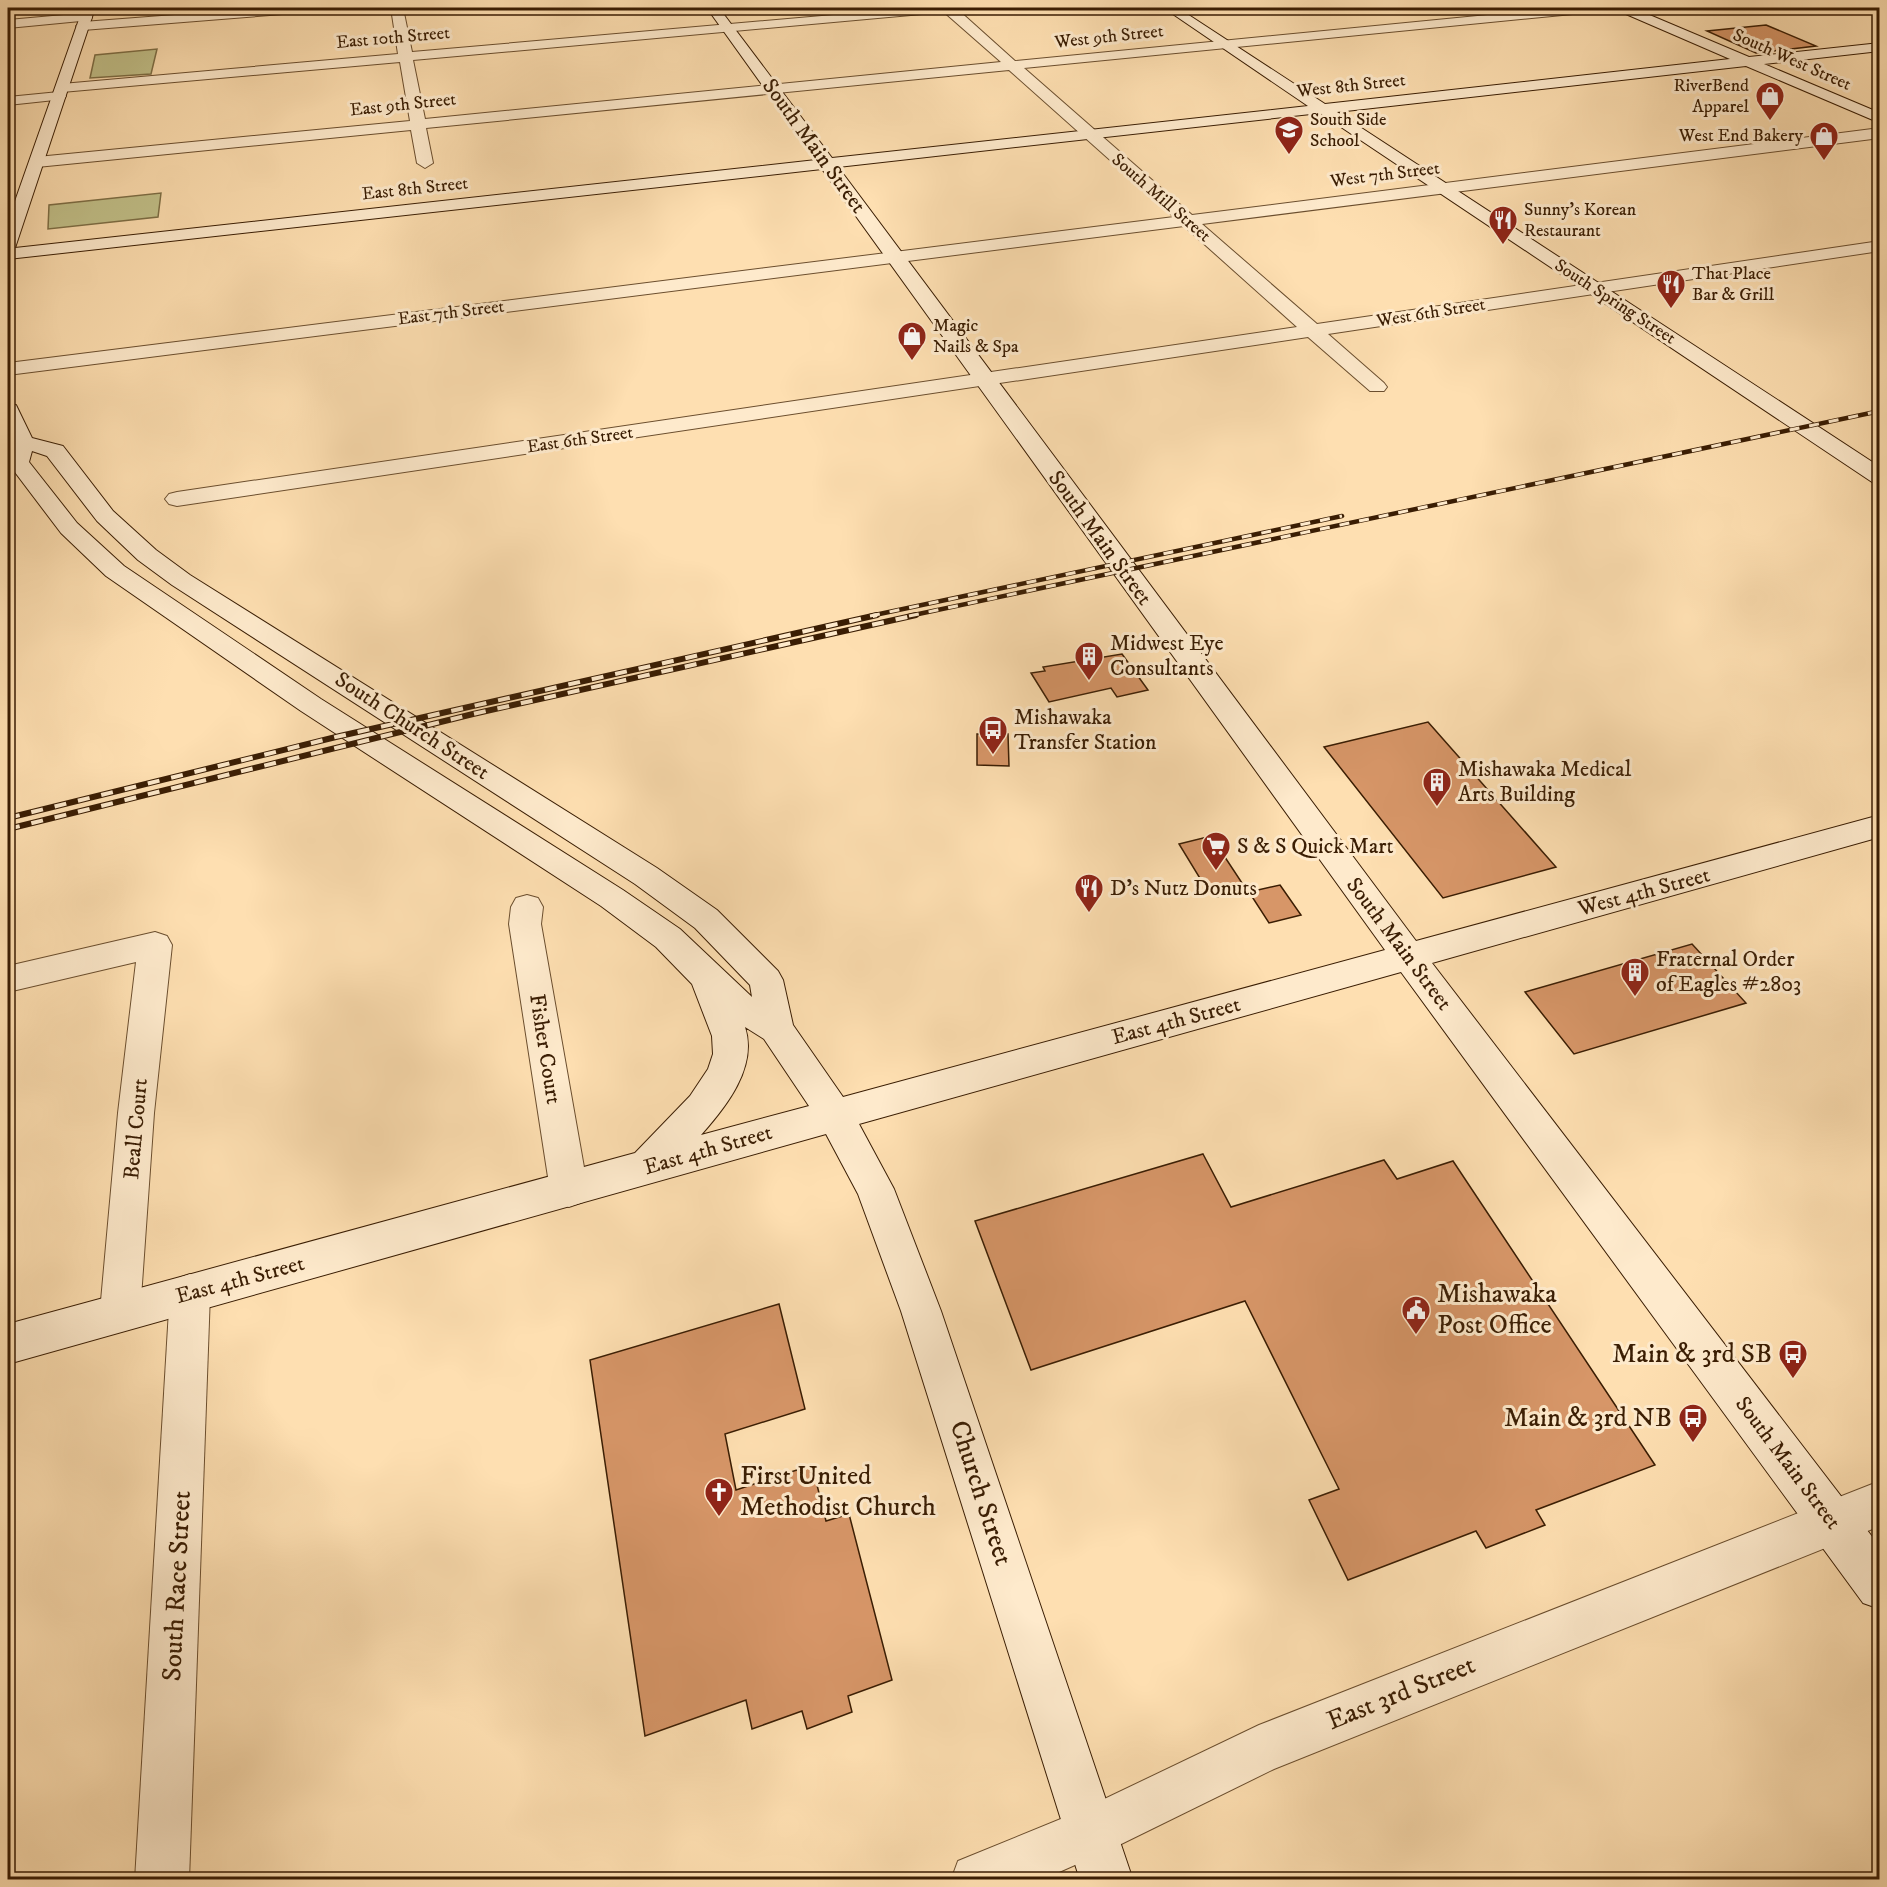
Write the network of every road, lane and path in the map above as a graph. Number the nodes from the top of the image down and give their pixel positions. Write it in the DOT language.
graph roads {
  1 [pos="308,8"];
  2 [pos="397,8"];
  3 [pos="713,8"];
  4 [pos="948,8"];
  5 [pos="1170,8"];
  6 [pos="1593,8"];
  7 [pos="1623,8"];
  8 [pos="86,17"];
  9 [pos="8,24"];
  10 [pos="728,27"];
  11 [pos="1224,44"];
  12 [pos="1880,47"];
  13 [pos="407,56"];
  14 [pos="1748,62"];
  15 [pos="1012,65"];
  16 [pos="773,89"];
  17 [pos="61,92"];
  18 [pos="8,101"];
  19 [pos="1323,108"];
  20 [pos="1880,119"];
  21 [pos="418,123"];
  22 [pos="1880,134"];
  23 [pos="1088,135"];
  24 [pos="36,162"];
  25 [pos="425,163"];
  26 [pos="826,164"];
  27 [pos="1443,188"];
  28 [pos="1186,219"];
  29 [pos="8,245"];
  30 [pos="1880,246"];
  31 [pos="8,254"];
  32 [pos="895,257"];
  33 [pos="1594,288"];
  34 [pos="1313,331"];
  35 [pos="8,369"];
  36 [pos="983,379"];
  37 [pos="1377,387"];
  38 [pos="8,410"];
  39 [pos="23,442"];
  40 [pos="1880,477"];
  41 [pos="177,499"];
  42 [pos="1877,830"];
  43 [pos="527,907"];
  44 [pos="1408,957"];
  45 [pos="707,977"];
  46 [pos="8,979"];
  47 [pos="776,1029"];
  48 [pos="834,1114"];
  49 [pos="645,1168"];
  50 [pos="569,1190"];
  51 [pos="190,1293"];
  52 [pos="120,1312"];
  53 [pos="8,1344"];
  54 [pos="1880,1503"];
  55 [pos="1832,1521"];
  56 [pos="1880,1586"];
  57 [pos="1091,1832"];
  58 [pos="162,1880"];
  59 [pos="977,1880"];
  60 [pos="1107,1880"];
  1 -- 8 [label="street"];
  2 -- 13 [label="street"];
  3 -- 10 [label="street, South Main Street"];
  4 -- 10 [label="street, East 10th Street"];
  4 -- 15 [label="street, South Mill Street"];
  5 -- 11 [label="street, South Spring Street"];
  6 -- 11 [label="street, West 9th Street"];
  7 -- 14 [label="street, South West Street"];
  8 -- 9 [label="street"];
  8 -- 17 [label="street"];
  10 -- 13 [label="street, East 10th Street"];
  10 -- 16 [label="street, South Main Street"];
  11 -- 15 [label="street, West 9th Street"];
  11 -- 19 [label="street, South Spring Street"];
  12 -- 14 [label="street, West 8th Street"];
  13 -- 17 [label="street, East 10th Street"];
  13 -- 21 [label="street"];
  14 -- 19 [label="street, West 8th Street"];
  14 -- 20 [label="street, South West Street"];
  15 -- 16 [label="street, West 9th Street"];
  15 -- 23 [label="street, South Mill Street"];
  16 -- 21 [label="street, East 9th Street"];
  16 -- 26 [label="street, South Main Street"];
  17 -- 18 [label="street, East 10th Street"];
  17 -- 24 [label="street"];
  19 -- 23 [label="street, West 8th Street"];
  19 -- 27 [label="street, South Spring Street"];
  21 -- 24 [label="street, East 9th Street"];
  21 -- 25 [label="street"];
  22 -- 27 [label="street, West 7th Street"];
  23 -- 26 [label="street, West 8th Street"];
  23 -- 28 [label="street, South Mill Street"];
  24 -- 29 [label="street"];
  26 -- 31 [label="street, East 8th Street"];
  26 -- 32 [label="street, South Main Street"];
  27 -- 28 [label="street, West 7th Street"];
  27 -- 33 [label="street, South Spring Street"];
  28 -- 32 [label="street, West 7th Street"];
  28 -- 34 [label="street, South Mill Street"];
  30 -- 33 [label="street, West 6th Street"];
  32 -- 35 [label="street, East 7th Street"];
  32 -- 36 [label="street, South Main Street"];
  33 -- 34 [label="street, West 6th Street"];
  33 -- 40 [label="street, South Spring Street"];
  34 -- 36 [label="street, West 6th Street"];
  34 -- 37 [label="street, South Mill Street"];
  36 -- 41 [label="street, East 6th Street"];
  36 -- 44 [label="street, South Main Street"];
  38 -- 39 [label="street, South Church Street"];
  39 -- 45 [label="street, South Church Street"];
  39 -- 47 [label="street, South Church Street"];
  42 -- 44 [label="street, West 4th Street"];
  43 -- 50 [label="street, Fisher Court"];
  44 -- 48 [label="street, East 4th Street"];
  44 -- 55 [label="street, South Main Street"];
  45 -- 47 [label="street, South Church Street"];
  45 -- 49 [label="street"];
  46 -- 52 [label="street, Beall Court"];
  47 -- 48 [label="street, South Church Street"];
  48 -- 49 [label="street, East 4th Street"];
  48 -- 57 [label="street, Church Street"];
  49 -- 50 [label="street, East 4th Street"];
  50 -- 51 [label="street, East 4th Street"];
  51 -- 52 [label="street, East 4th Street"];
  51 -- 58 [label="street, South Race Street"];
  52 -- 53 [label="street, East 4th Street"];
  54 -- 55 [label="street, East 3rd Street"];
  55 -- 56 [label="street, South Main Street"];
  55 -- 57 [label="street, East 3rd Street"];
  57 -- 59 [label="street, East 3rd Street"];
  57 -- 60 [label="street, Church Street"];
}
